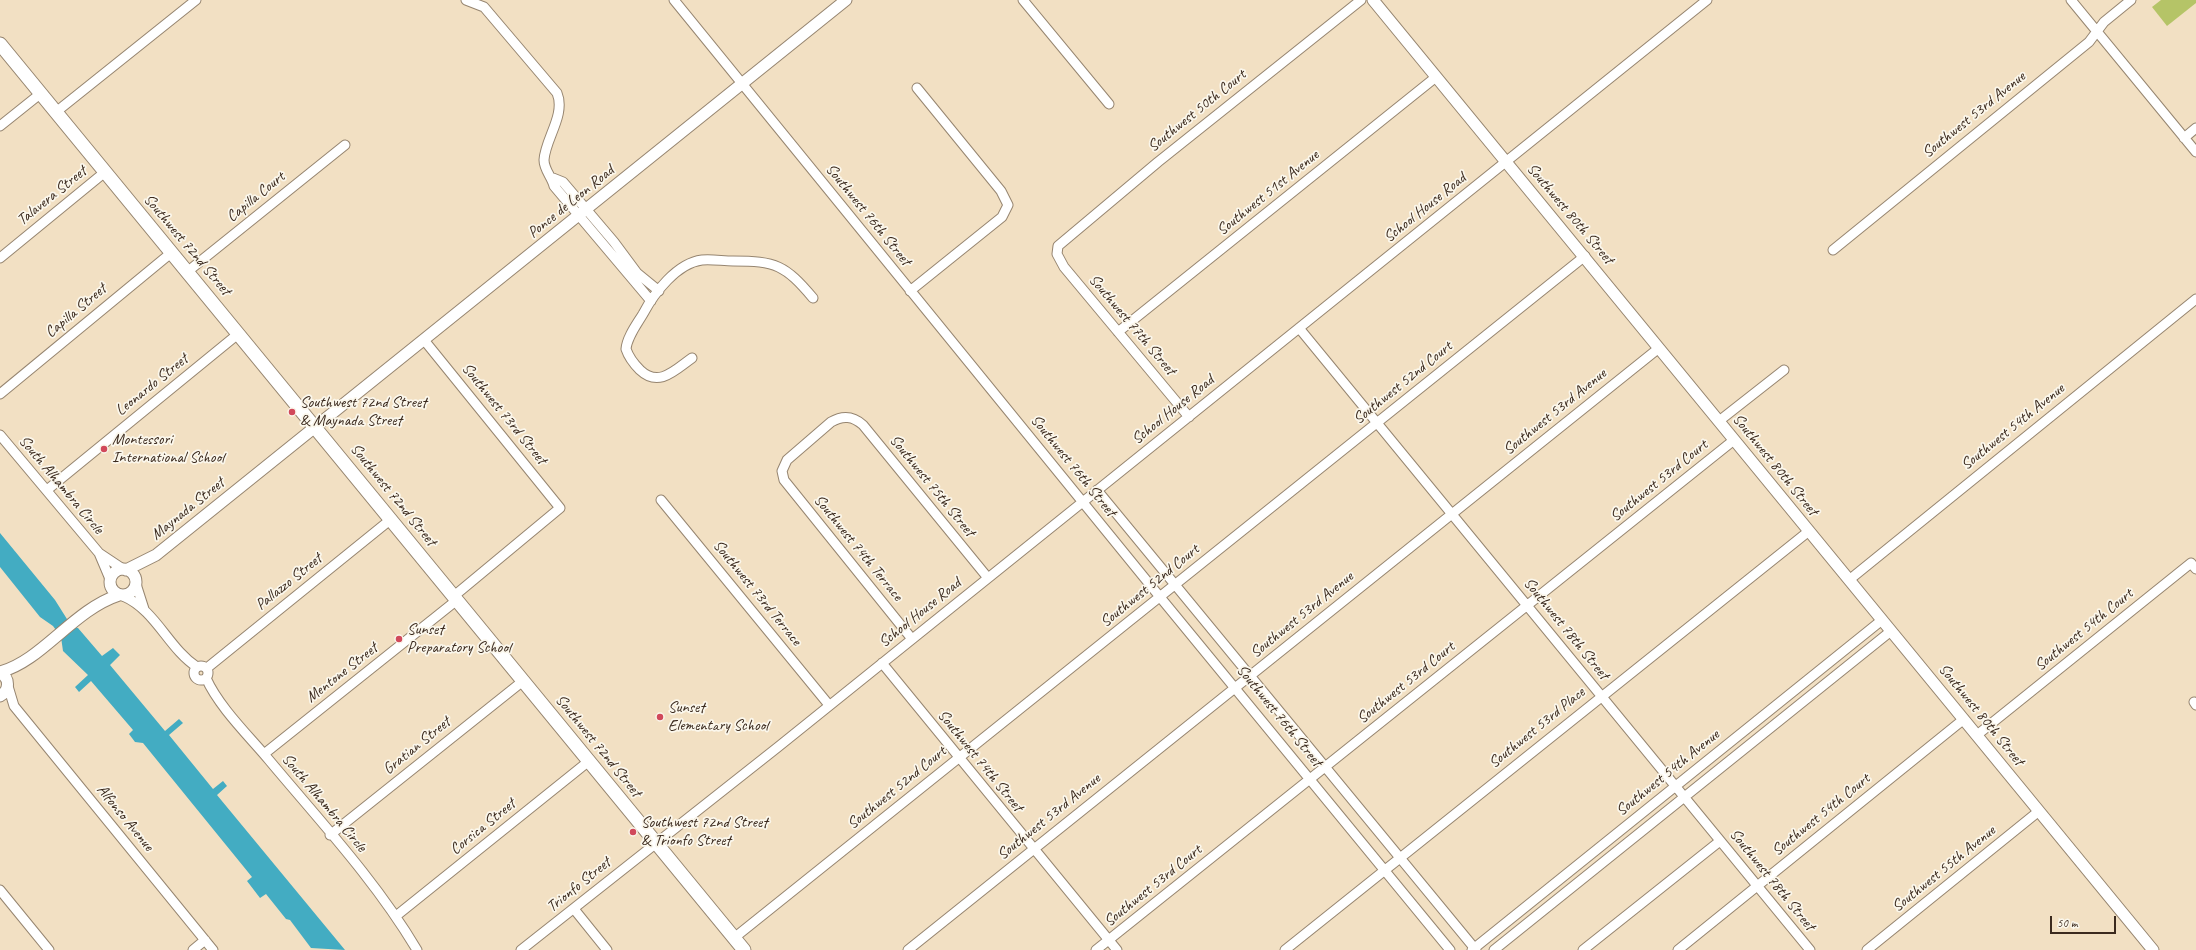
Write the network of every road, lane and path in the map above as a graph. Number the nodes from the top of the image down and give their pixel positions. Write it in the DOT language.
graph roads {
  1 [pos="196,0"];
  2 [pos="466,0"];
  3 [pos="674,0"];
  4 [pos="846,0"];
  5 [pos="1023,0"];
  6 [pos="1361,0"];
  7 [pos="1373,0"];
  8 [pos="1708,0"];
  9 [pos="2071,0"];
  10 [pos="2131,0"];
  11 [pos="2096,32"];
  12 [pos="0,44"];
  13 [pos="1436,77"];
  14 [pos="742,84"];
  15 [pos="917,88"];
  16 [pos="40,94"];
  17 [pos="1109,104"];
  18 [pos="56,112"];
  19 [pos="0,126"];
  20 [pos="2196,128"];
  21 [pos="2184,138"];
  22 [pos="345,145"];
  23 [pos="2196,152"];
  24 [pos="1506,162"];
  25 [pos="105,172"];
  26 [pos="583,214"];
  27 [pos="606,232"];
  28 [pos="597,239"];
  29 [pos="618,247"];
  30 [pos="1057,250"];
  31 [pos="1834,250"];
  32 [pos="171,253"];
  33 [pos="610,254"];
  34 [pos="1585,256"];
  35 [pos="0,258"];
  36 [pos="630,271"];
  37 [pos="187,272"];
  38 [pos="659,291"];
  39 [pos="910,291"];
  40 [pos="813,298"];
  41 [pos="2196,299"];
  42 [pos="651,301"];
  43 [pos="1299,328"];
  44 [pos="1118,332"];
  45 [pos="238,334"];
  46 [pos="424,340"];
  47 [pos="1659,348"];
  48 [pos="692,358"];
  49 [pos="1784,370"];
  50 [pos="0,394"];
  51 [pos="849,417"];
  52 [pos="1189,417"];
  53 [pos="1719,421"];
  54 [pos="1377,423"];
  55 [pos="315,427"];
  56 [pos="0,435"];
  57 [pos="1734,440"];
  58 [pos="47,490"];
  59 [pos="1097,490"];
  60 [pos="660,500"];
  61 [pos="1083,501"];
  62 [pos="560,508"];
  63 [pos="1452,514"];
  64 [pos="390,520"];
  65 [pos="1809,531"];
  66 [pos="99,554"];
  67 [pos="156,555"];
  68 [pos="2194,566"];
  69 [pos="124,570"];
  70 [pos="988,578"];
  71 [pos="1849,580"];
  72 [pos="110,582"];
  73 [pos="136,582"];
  74 [pos="1175,584"];
  75 [pos="121,595"];
  76 [pos="1160,597"];
  77 [pos="455,598"];
  78 [pos="94,605"];
  79 [pos="1527,605"];
  80 [pos="144,609"];
  81 [pos="1882,620"];
  82 [pos="1891,631"];
  83 [pos="912,639"];
  84 [pos="882,663"];
  85 [pos="20,665"];
  86 [pos="197,667"];
  87 [pos="207,668"];
  88 [pos="0,672"];
  89 [pos="1250,676"];
  90 [pos="206,678"];
  91 [pos="523,681"];
  92 [pos="8,685"];
  93 [pos="1236,688"];
  94 [pos="1602,696"];
  95 [pos="0,697"];
  96 [pos="829,705"];
  97 [pos="14,706"];
  98 [pos="1964,719"];
  99 [pos="1977,735"];
  100 [pos="264,754"];
  101 [pos="958,759"];
  102 [pos="589,761"];
  103 [pos="1325,767"];
  104 [pos="1310,778"];
  105 [pos="1676,786"];
  106 [pos="1684,797"];
  107 [pos="2039,811"];
  108 [pos="330,835"];
  109 [pos="1720,841"];
  110 [pos="656,843"];
  111 [pos="1033,849"];
  112 [pos="1400,858"];
  113 [pos="1385,870"];
  114 [pos="1757,886"];
  115 [pos="0,890"];
  116 [pos="574,909"];
  117 [pos="396,916"];
  118 [pos="734,938"];
  119 [pos="205,940"];
  120 [pos="1109,940"];
  121 [pos="1474,949"];
  122 [pos="49,950"];
  123 [pos="193,950"];
  124 [pos="213,950"];
  125 [pos="417,950"];
  126 [pos="521,950"];
  127 [pos="607,950"];
  128 [pos="744,950"];
  129 [pos="908,950"];
  130 [pos="1096,950"];
  131 [pos="1117,950"];
  132 [pos="1285,950"];
  133 [pos="1450,950"];
  134 [pos="1494,950"];
  135 [pos="1583,950"];
  136 [pos="1678,950"];
  137 [pos="1810,950"];
  138 [pos="1867,950"];
  139 [pos="2153,950"];
  1 -- 18 [label="street"];
  2 -- 26 [label="street"];
  3 -- 14 [label="street, Southwest 76th Street"];
  4 -- 14 [label="street, Ponce de Leon Road"];
  5 -- 17 [label="street"];
  6 -- 30 [label="street, Southwest 50th Court"];
  7 -- 13 [label="street, Southwest 80th Street"];
  8 -- 24 [label="street, School House Road"];
  9 -- 11 [label="street"];
  10 -- 11 [label="street, Southwest 53rd Avenue"];
  11 -- 21 [label="street"];
  11 -- 31 [label="street, Southwest 53rd Avenue"];
  12 -- 16 [label="main road, Southwest 72nd Street"];
  13 -- 24 [label="street, Southwest 80th Street"];
  13 -- 44 [label="street, Southwest 51st Avenue"];
  14 -- 26 [label="street, Ponce de Leon Road"];
  14 -- 39 [label="street, Southwest 76th Street"];
  15 -- 39 [label="street"];
  16 -- 18 [label="main road, Southwest 72nd Street"];
  16 -- 19 [label="street"];
  18 -- 25 [label="main road, Southwest 72nd Street"];
  20 -- 21 [label="street"];
  21 -- 23 [label="street"];
  22 -- 37 [label="street, Capilla Court"];
  24 -- 34 [label="street, Southwest 80th Street"];
  24 -- 43 [label="street, School House Road"];
  25 -- 32 [label="main road, Southwest 72nd Street"];
  25 -- 35 [label="street, Talavera Street"];
  26 -- 27 [label="street"];
  26 -- 28 [label="street"];
  26 -- 46 [label="street, Ponce de Leon Road"];
  27 -- 28 [label="street"];
  27 -- 29 [label="street"];
  28 -- 33 [label="street"];
  29 -- 33 [label="street"];
  29 -- 36 [label="street"];
  30 -- 44 [label="street, Southwest 77th Street"];
  32 -- 37 [label="main road, Southwest 72nd Street"];
  32 -- 50 [label="street, Capilla Street"];
  33 -- 36 [label="street"];
  34 -- 47 [label="street, Southwest 80th Street"];
  34 -- 54 [label="street, Southwest 52nd Court"];
  36 -- 38 [label="street"];
  36 -- 42 [label="street"];
  37 -- 45 [label="main road, Southwest 72nd Street"];
  38 -- 40 [label="street"];
  38 -- 42 [label="street"];
  39 -- 61 [label="street, Southwest 76th Street"];
  41 -- 71 [label="street, Southwest 54th Avenue"];
  42 -- 48 [label="street"];
  43 -- 52 [label="street, School House Road"];
  43 -- 54 [label="street, Southwest 78th Street"];
  44 -- 52 [label="street, Southwest 77th Street"];
  45 -- 55 [label="main road, Southwest 72nd Street"];
  45 -- 58 [label="street, Leonardo Street"];
  46 -- 55 [label="street, Ponce de Leon Road"];
  46 -- 62 [label="street, Southwest 73rd Street"];
  47 -- 53 [label="street, Southwest 80th Street"];
  47 -- 63 [label="street, Southwest 53rd Avenue"];
  49 -- 53 [label="street"];
  51 -- 70 [label="street, Southwest 75th Street"];
  51 -- 83 [label="street, Southwest 74th Terrace"];
  52 -- 59 [label="street, School House Road"];
  53 -- 57 [label="street, Southwest 80th Street"];
  54 -- 63 [label="street, Southwest 78th Street"];
  54 -- 74 [label="street, Southwest 52nd Court"];
  55 -- 64 [label="main road, Southwest 72nd Street"];
  55 -- 67 [label="street, Maynada Street"];
  56 -- 58 [label="street, South Alhambra Circle"];
  57 -- 65 [label="street, Southwest 80th Street"];
  57 -- 79 [label="street, Southwest 53rd Court"];
  58 -- 66 [label="street, South Alhambra Circle"];
  59 -- 61 [label="street, School House Road"];
  59 -- 74 [label="street, Southwest 76th Street"];
  60 -- 96 [label="street, Southwest 73rd Terrace"];
  61 -- 70 [label="street, School House Road"];
  61 -- 76 [label="street, Southwest 76th Street"];
  62 -- 77 [label="street, Mentone Street"];
  63 -- 79 [label="street, Southwest 78th Street"];
  63 -- 89 [label="street, Southwest 53rd Avenue"];
  64 -- 77 [label="main road, Southwest 72nd Street"];
  64 -- 87 [label="street, Pallazzo Street"];
  65 -- 71 [label="street, Southwest 80th Street"];
  65 -- 94 [label="street, Southwest 53rd Place"];
  66 -- 69 [label="street, South Alhambra Circle"];
  66 -- 72 [label="street, South Alhambra Circle"];
  67 -- 69 [label="street, Maynada Street"];
  67 -- 73 [label="street, Maynada Street"];
  68 -- 99 [label="street, Southwest 54th Court"];
  69 -- 72 [label="street"];
  69 -- 73 [label="street"];
  70 -- 83 [label="street, School House Road"];
  71 -- 81 [label="street, Southwest 80th Street"];
  72 -- 75 [label="street"];
  72 -- 78 [label="street"];
  73 -- 75 [label="street"];
  73 -- 80 [label="street"];
  74 -- 76 [label="street, Southwest 52nd Court"];
  74 -- 89 [label="street, Southwest 76th Street"];
  75 -- 78 [label="street"];
  75 -- 80 [label="street"];
  76 -- 93 [label="street, Southwest 76th Street"];
  76 -- 101 [label="street, Southwest 52nd Court"];
  77 -- 91 [label="main road, Southwest 72nd Street"];
  77 -- 100 [label="street, Mentone Street"];
  78 -- 85 [label="street"];
  79 -- 94 [label="street, Southwest 78th Street"];
  79 -- 103 [label="street, Southwest 53rd Court"];
  80 -- 86 [label="street"];
  81 -- 82 [label="street, Southwest 80th Street"];
  81 -- 105 [label="street, Southwest 54th Avenue"];
  82 -- 98 [label="street, Southwest 80th Street"];
  82 -- 106 [label="street, Southwest 54th Avenue"];
  83 -- 84 [label="street, School House Road"];
  84 -- 96 [label="street, School House Road"];
  84 -- 101 [label="street, Southwest 74th Street"];
  85 -- 88 [label="street"];
  85 -- 92 [label="street"];
  86 -- 87 [label="street"];
  86 -- 90 [label="street"];
  87 -- 90 [label="street"];
  88 -- 92 [label="street"];
  89 -- 93 [label="street, Southwest 53rd Avenue"];
  89 -- 103 [label="street, Southwest 76th Street"];
  90 -- 100 [label="street, South Alhambra Circle"];
  91 -- 102 [label="main road, Southwest 72nd Street"];
  91 -- 108 [label="street, Gratian Street"];
  92 -- 95 [label="street"];
  92 -- 97 [label="street, Alfonso Avenue"];
  93 -- 104 [label="street, Southwest 76th Street"];
  93 -- 111 [label="street, Southwest 53rd Avenue"];
  94 -- 105 [label="street, Southwest 78th Street"];
  94 -- 112 [label="street, Southwest 53rd Place"];
  95 -- 97 [label="street, Alfonso Avenue"];
  96 -- 110 [label="street, School House Road"];
  97 -- 119 [label="street, Alfonso Avenue"];
  98 -- 99 [label="street, Southwest 80th Street"];
  98 -- 114 [label="street, Southwest 54th Court"];
  99 -- 107 [label="street, Southwest 80th Street"];
  100 -- 108 [label="street, South Alhambra Circle"];
  101 -- 111 [label="street, Southwest 74th Street"];
  101 -- 118 [label="street, Southwest 52nd Court"];
  102 -- 110 [label="main road, Southwest 72nd Street"];
  102 -- 117 [label="street, Corsica Street"];
  103 -- 104 [label="street, Southwest 53rd Court"];
  103 -- 112 [label="street, Southwest 76th Street"];
  104 -- 113 [label="street, Southwest 76th Street"];
  104 -- 120 [label="street, Southwest 53rd Court"];
  105 -- 106 [label="street, Southwest 78th Street"];
  105 -- 121 [label="street, Southwest 54th Avenue"];
  106 -- 109 [label="street, Southwest 78th Street"];
  106 -- 134 [label="street, Southwest 54th Avenue"];
  107 -- 138 [label="street, Southwest 55th Avenue"];
  107 -- 139 [label="street, Southwest 80th Street"];
  108 -- 117 [label="street, South Alhambra Circle"];
  109 -- 114 [label="street, Southwest 78th Street"];
  109 -- 135 [label="street"];
  110 -- 116 [label="street, Trionfo Street"];
  110 -- 118 [label="main road, Southwest 72nd Street"];
  111 -- 120 [label="street, Southwest 74th Street"];
  111 -- 129 [label="street, Southwest 53rd Avenue"];
  112 -- 113 [label="street, Southwest 53rd Place"];
  112 -- 121 [label="street, Southwest 76th Street"];
  113 -- 132 [label="street, Southwest 53rd Place"];
  113 -- 133 [label="street, Southwest 76th Street"];
  114 -- 136 [label="street, Southwest 54th Court"];
  114 -- 137 [label="street, Southwest 78th Street"];
  115 -- 122 [label="street"];
  116 -- 126 [label="street, Trionfo Street"];
  116 -- 127 [label="street"];
  117 -- 125 [label="street, South Alhambra Circle"];
  118 -- 128 [label="main road, Southwest 72nd Street"];
  119 -- 123 [label="street"];
  119 -- 124 [label="street, Alfonso Avenue"];
  120 -- 130 [label="street, Southwest 53rd Court"];
  120 -- 131 [label="street, Southwest 74th Street"];
}
